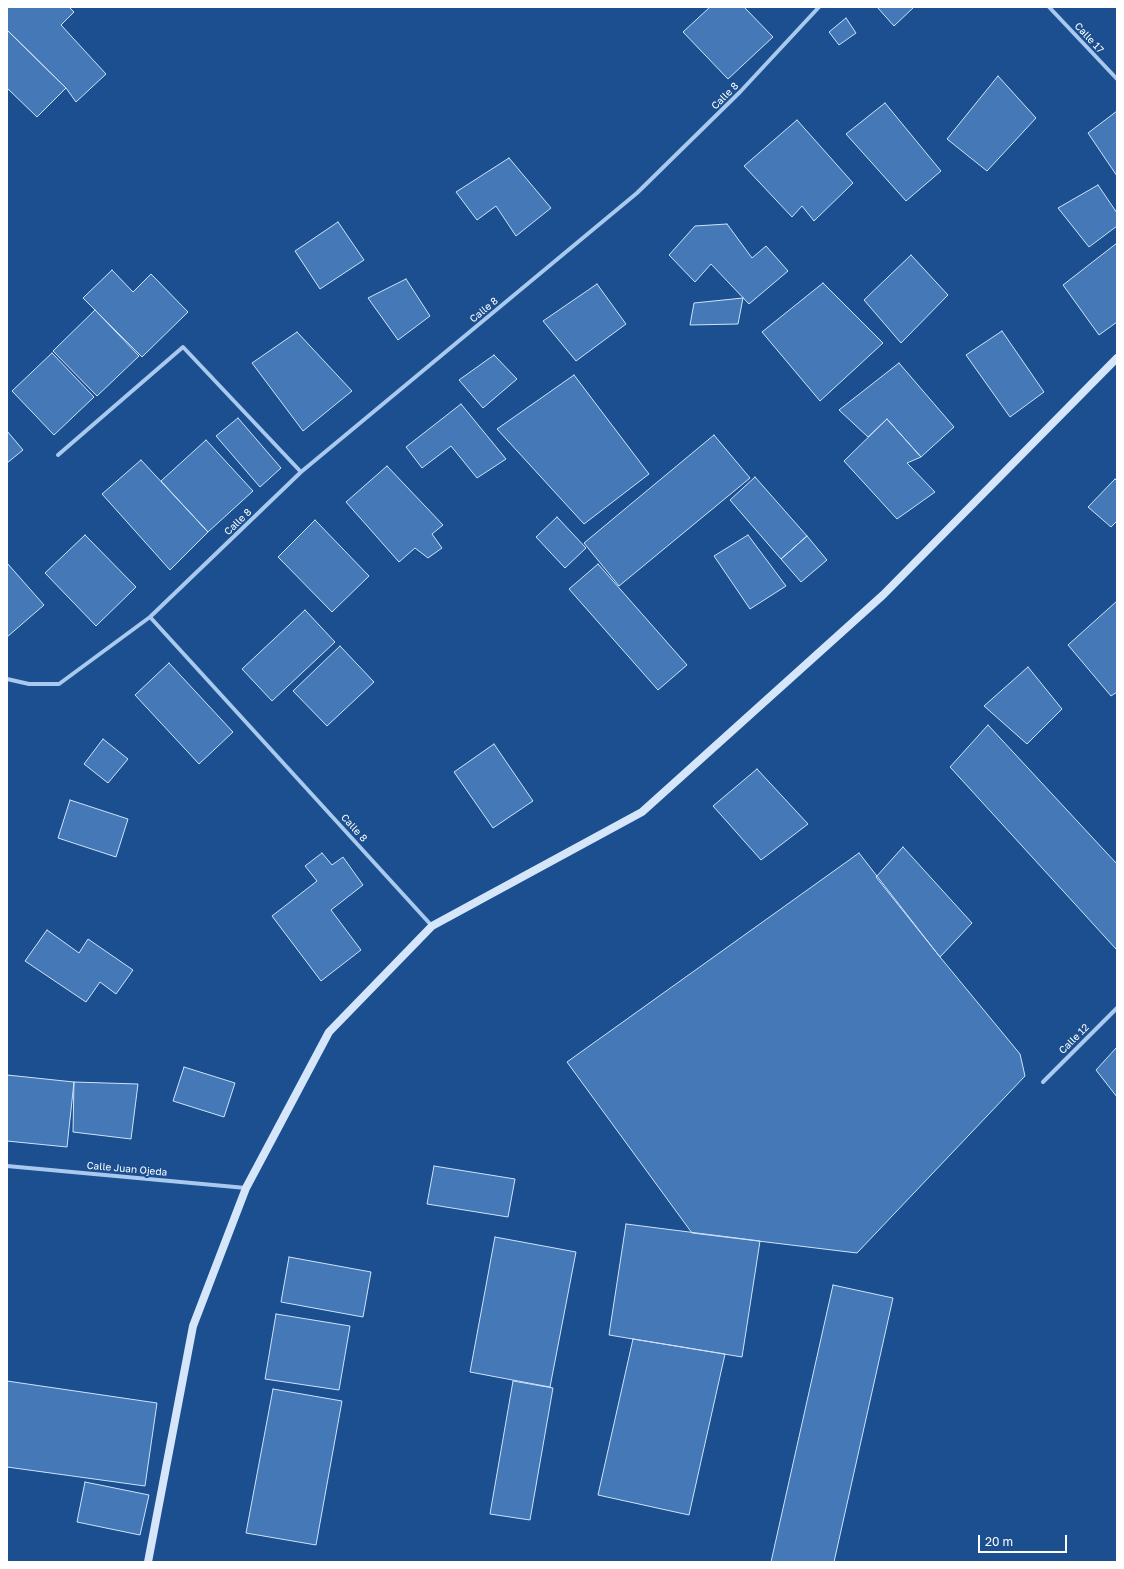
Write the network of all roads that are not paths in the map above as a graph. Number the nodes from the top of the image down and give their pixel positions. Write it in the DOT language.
graph roads {
  1 [pos="819,7"];
  2 [pos="1049,7"];
  3 [pos="1117,79"];
  4 [pos="1117,358"];
  5 [pos="58,455"];
  6 [pos="300,472"];
  7 [pos="150,617"];
  8 [pos="7,679"];
  9 [pos="432,926"];
  10 [pos="1117,1008"];
  11 [pos="1043,1082"];
  12 [pos="7,1166"];
  13 [pos="246,1188"];
  14 [pos="148,1562"];
  1 -- 6 [label="street, Calle 8"];
  2 -- 3 [label="street, Calle 17"];
  4 -- 9 [label="street"];
  5 -- 6 [label="street"];
  6 -- 7 [label="street, Calle 8"];
  7 -- 8 [label="street, Calle 8"];
  7 -- 9 [label="street, Calle 8"];
  9 -- 13 [label="street"];
  10 -- 11 [label="street, Calle 12"];
  12 -- 13 [label="street, Calle Juan Ojeda"];
  13 -- 14 [label="street"];
}
